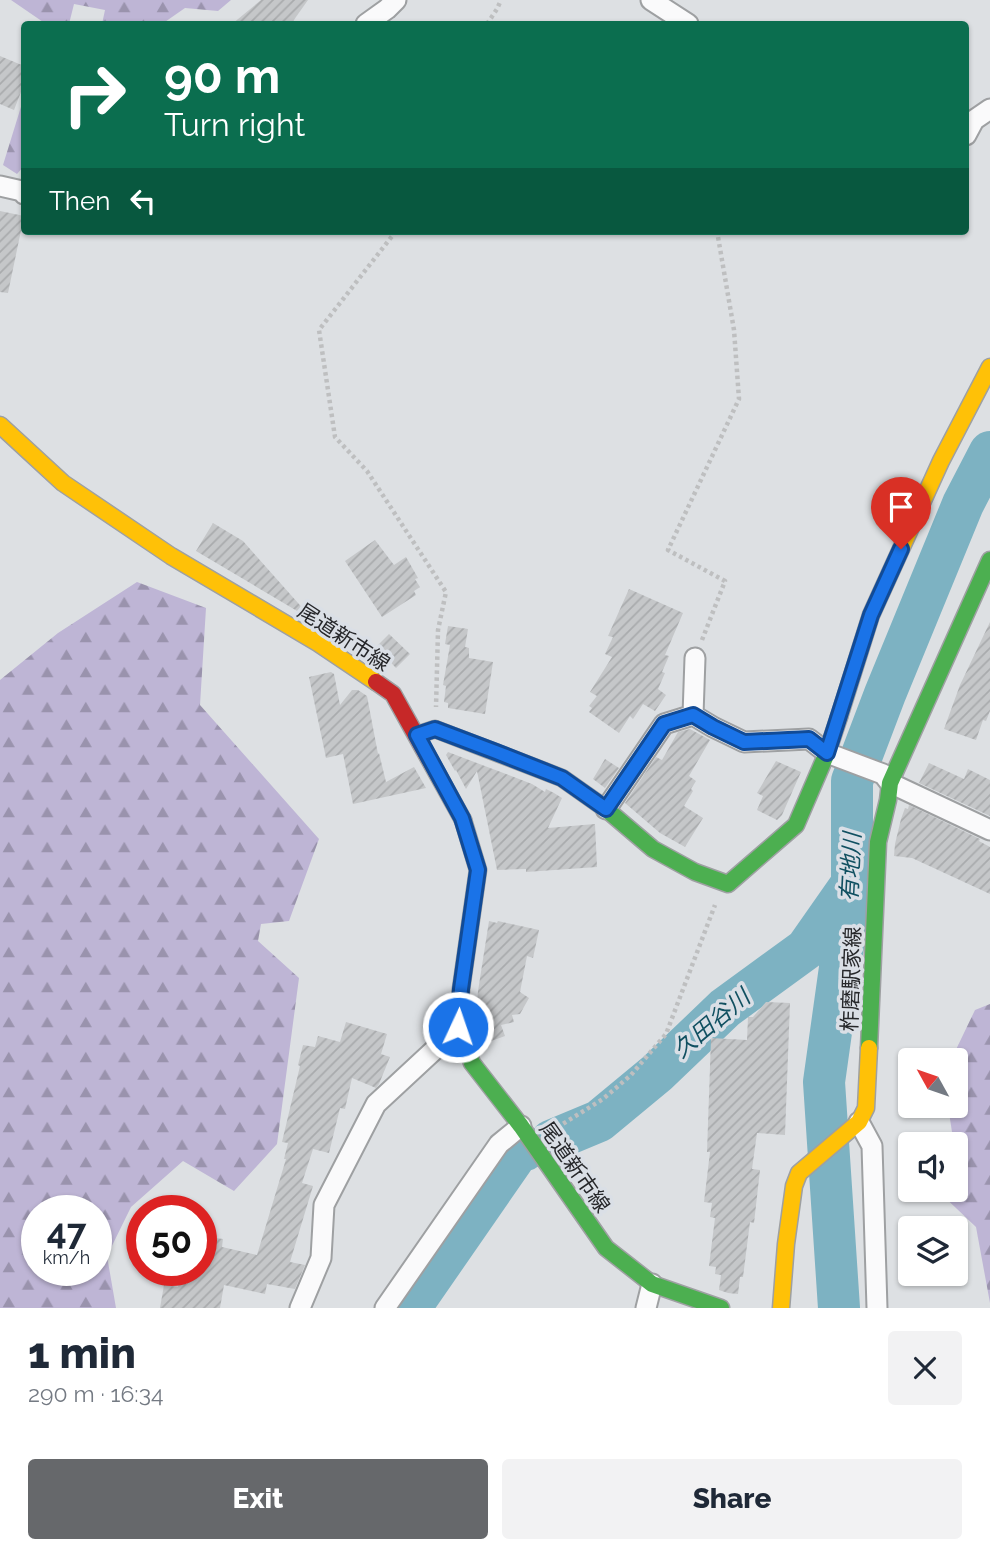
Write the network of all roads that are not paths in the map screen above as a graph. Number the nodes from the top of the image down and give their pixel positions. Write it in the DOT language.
graph roads {
  1 [pos="651,0"];
  2 [pos="393,11"];
  3 [pos="372,21"];
  4 [pos="683,21"];
  5 [pos="990,109"];
  6 [pos="969,129"];
  7 [pos="0,186"];
  8 [pos="21,191"];
  9 [pos="990,368"];
  10 [pos="0,425"];
  11 [pos="990,559"];
  12 [pos="695,658"];
  13 [pos="693,715"];
  14 [pos="417,735"];
  15 [pos="827,753"];
  16 [pos="886,779"];
  17 [pos="606,809"];
  18 [pos="990,830"];
  19 [pos="458,1027"];
  20 [pos="859,1122"];
  21 [pos="521,1126"];
  22 [pos="652,1284"];
  23 [pos="300,1308"];
  24 [pos="386,1308"];
  25 [pos="646,1308"];
  26 [pos="721,1308"];
  27 [pos="781,1308"];
  28 [pos="877,1308"];
  1 -- 4 [label="street"];
  2 -- 3 [label="street"];
  5 -- 6 [label="street"];
  7 -- 8 [label="street"];
  9 -- 15 [label="main road"];
  10 -- 14 [label="main road, 尾道新市線"];
  11 -- 16 [label="main road, 柞磨駅家線"];
  12 -- 13 [label="street"];
  13 -- 15 [label="street"];
  13 -- 17 [label="street"];
  14 -- 17 [label="main road"];
  14 -- 19 [label="main road, 尾道新市線"];
  15 -- 16 [label="street"];
  15 -- 17 [label="main road"];
  16 -- 18 [label="street"];
  16 -- 20 [label="main road, 柞磨駅家線"];
  19 -- 21 [label="main road, 尾道新市線"];
  19 -- 23 [label="street"];
  20 -- 27 [label="main road"];
  20 -- 28 [label="street"];
  21 -- 22 [label="main road, 尾道新市線"];
  21 -- 24 [label="street"];
  22 -- 25 [label="street"];
  22 -- 26 [label="main road, 尾道新市線"];
}
